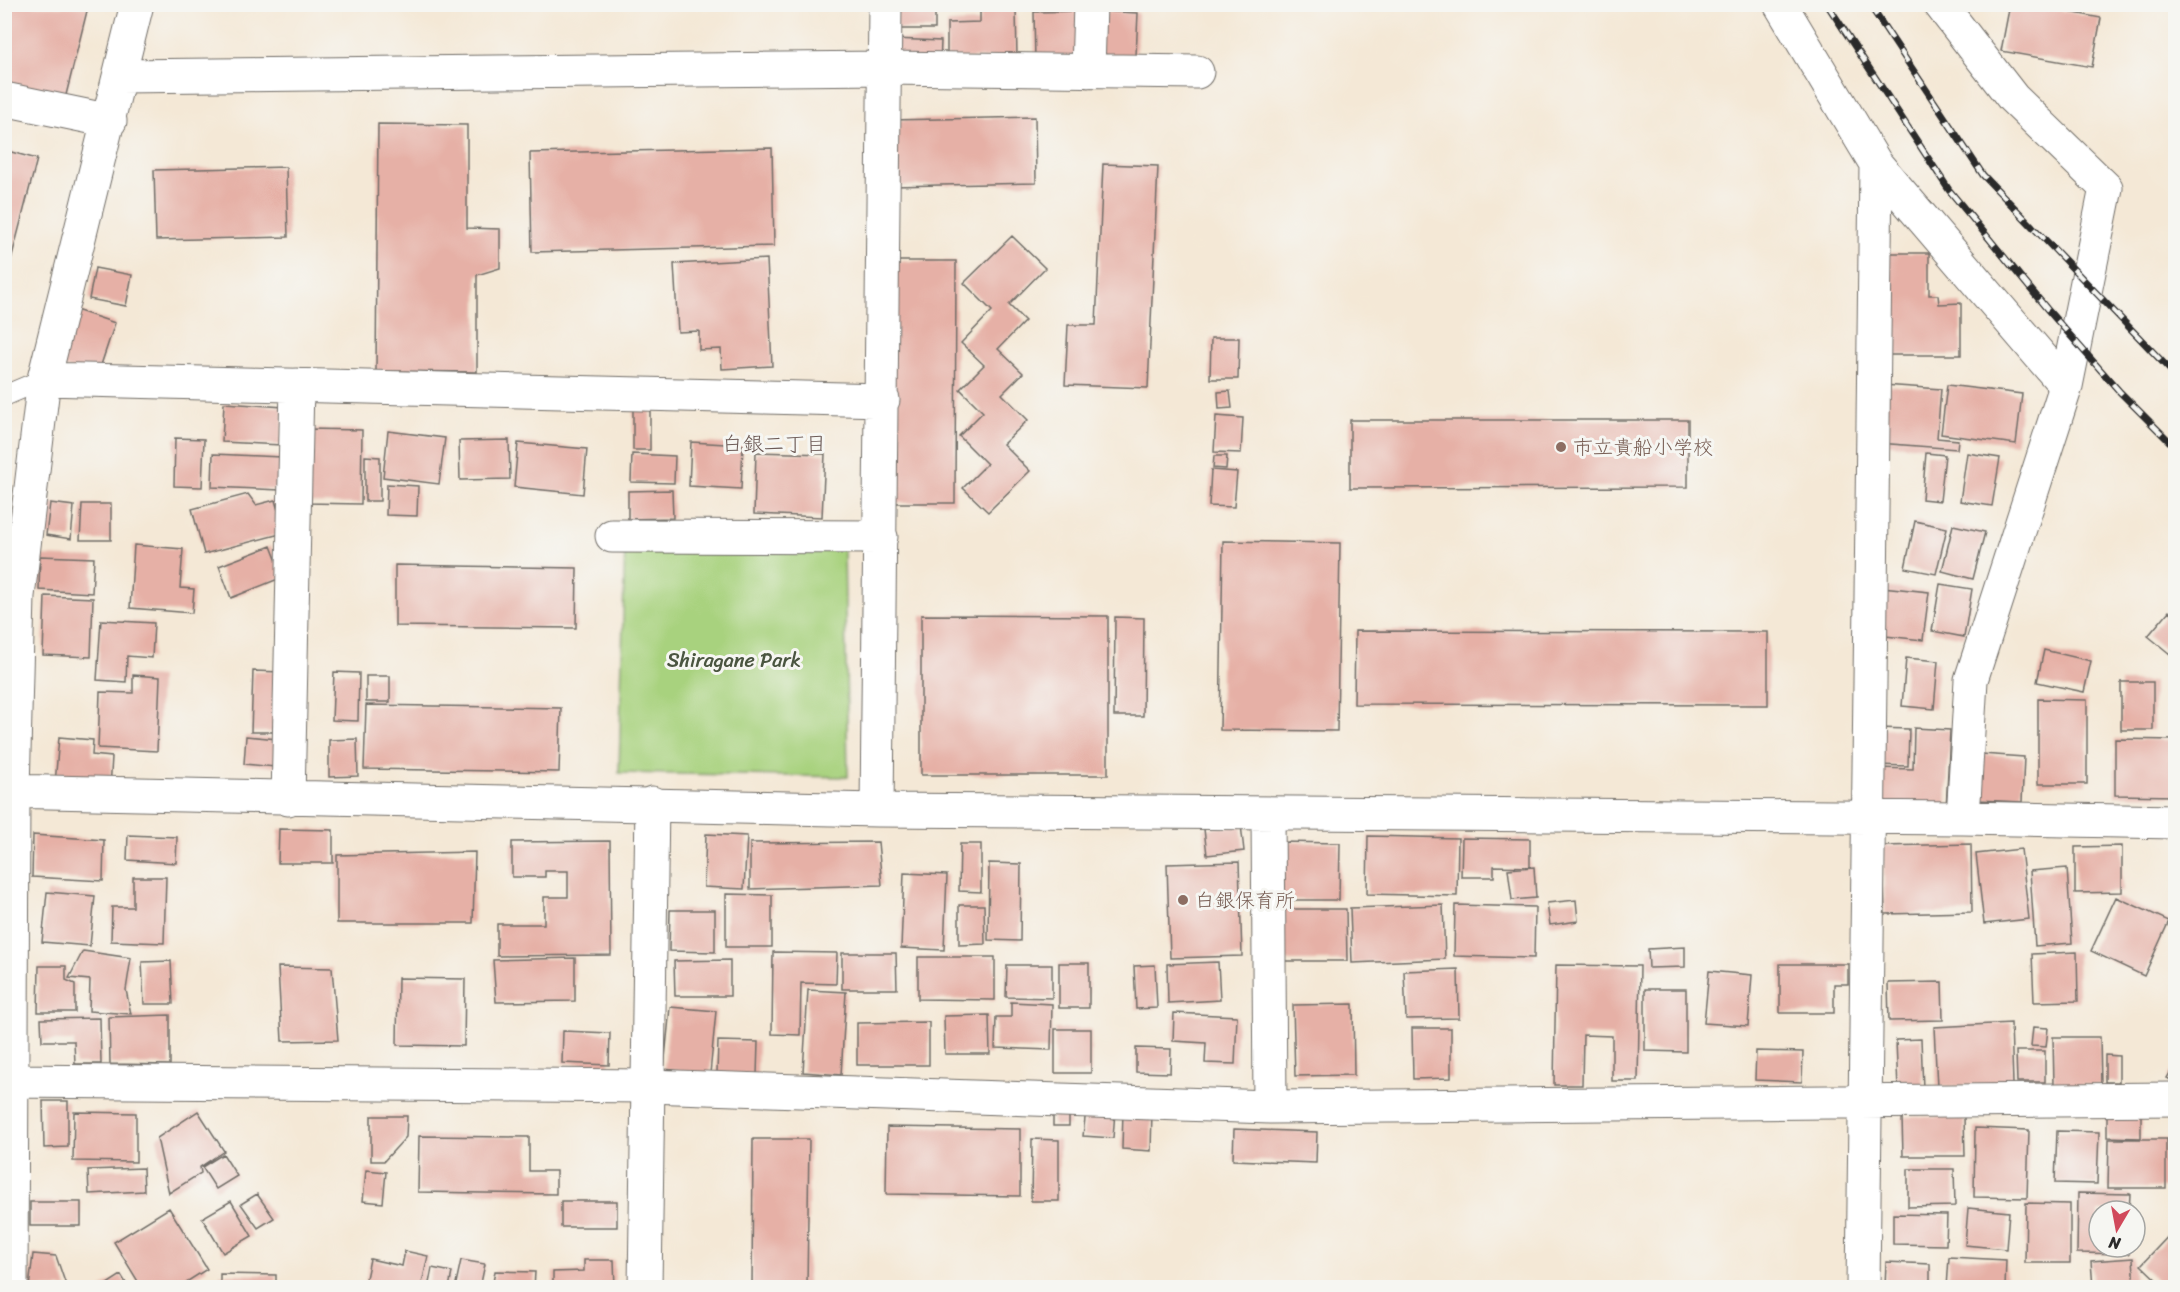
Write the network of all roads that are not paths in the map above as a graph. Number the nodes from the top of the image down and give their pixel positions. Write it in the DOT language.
graph roads {
  1 [pos="137,4"];
  2 [pos="885,4"];
  3 [pos="1090,4"];
  4 [pos="1780,4"];
  5 [pos="1940,4"];
  6 [pos="885,68"];
  7 [pos="1088,71"];
  8 [pos="1197,72"];
  9 [pos="120,76"];
  10 [pos="5,103"];
  11 [pos="110,121"];
  12 [pos="1876,164"];
  13 [pos="44,379"];
  14 [pos="297,385"];
  15 [pos="2066,386"];
  16 [pos="4,396"];
  17 [pos="883,400"];
  18 [pos="612,536"];
  19 [pos="881,537"];
  20 [pos="12,591"];
  21 [pos="9,791"];
  22 [pos="288,799"];
  23 [pos="652,803"];
  24 [pos="877,810"];
  25 [pos="1268,813"];
  26 [pos="1963,818"];
  27 [pos="1871,819"];
  28 [pos="2175,822"];
  29 [pos="8,1081"];
  30 [pos="648,1086"];
  31 [pos="2175,1099"];
  32 [pos="1863,1101"];
  33 [pos="1270,1107"];
  34 [pos="11,1287"];
  35 [pos="645,1287"];
  36 [pos="1863,1287"];
  1 -- 9 [label="street"];
  2 -- 6 [label="street"];
  3 -- 7 [label="street"];
  4 -- 12 [label="street"];
  5 -- 15 [label="street"];
  6 -- 7 [label="street"];
  6 -- 9 [label="street"];
  6 -- 17 [label="street"];
  7 -- 8 [label="street"];
  9 -- 11 [label="street"];
  10 -- 11 [label="street"];
  11 -- 13 [label="street"];
  12 -- 15 [label="street"];
  12 -- 27 [label="street"];
  13 -- 14 [label="street"];
  13 -- 16 [label="lane"];
  13 -- 20 [label="street"];
  14 -- 17 [label="street"];
  14 -- 22 [label="street"];
  15 -- 26 [label="street"];
  17 -- 19 [label="street"];
  18 -- 19 [label="street"];
  19 -- 24 [label="street"];
  20 -- 21 [label="street"];
  21 -- 22 [label="street"];
  21 -- 29 [label="street"];
  22 -- 23 [label="street"];
  23 -- 24 [label="street"];
  23 -- 30 [label="street"];
  24 -- 25 [label="street"];
  25 -- 27 [label="street"];
  25 -- 33 [label="street"];
  26 -- 27 [label="street"];
  26 -- 28 [label="street"];
  27 -- 32 [label="street"];
  29 -- 30 [label="street"];
  29 -- 34 [label="street"];
  30 -- 33 [label="street"];
  30 -- 35 [label="street"];
  31 -- 32 [label="street"];
  32 -- 33 [label="street"];
  32 -- 36 [label="street"];
}
